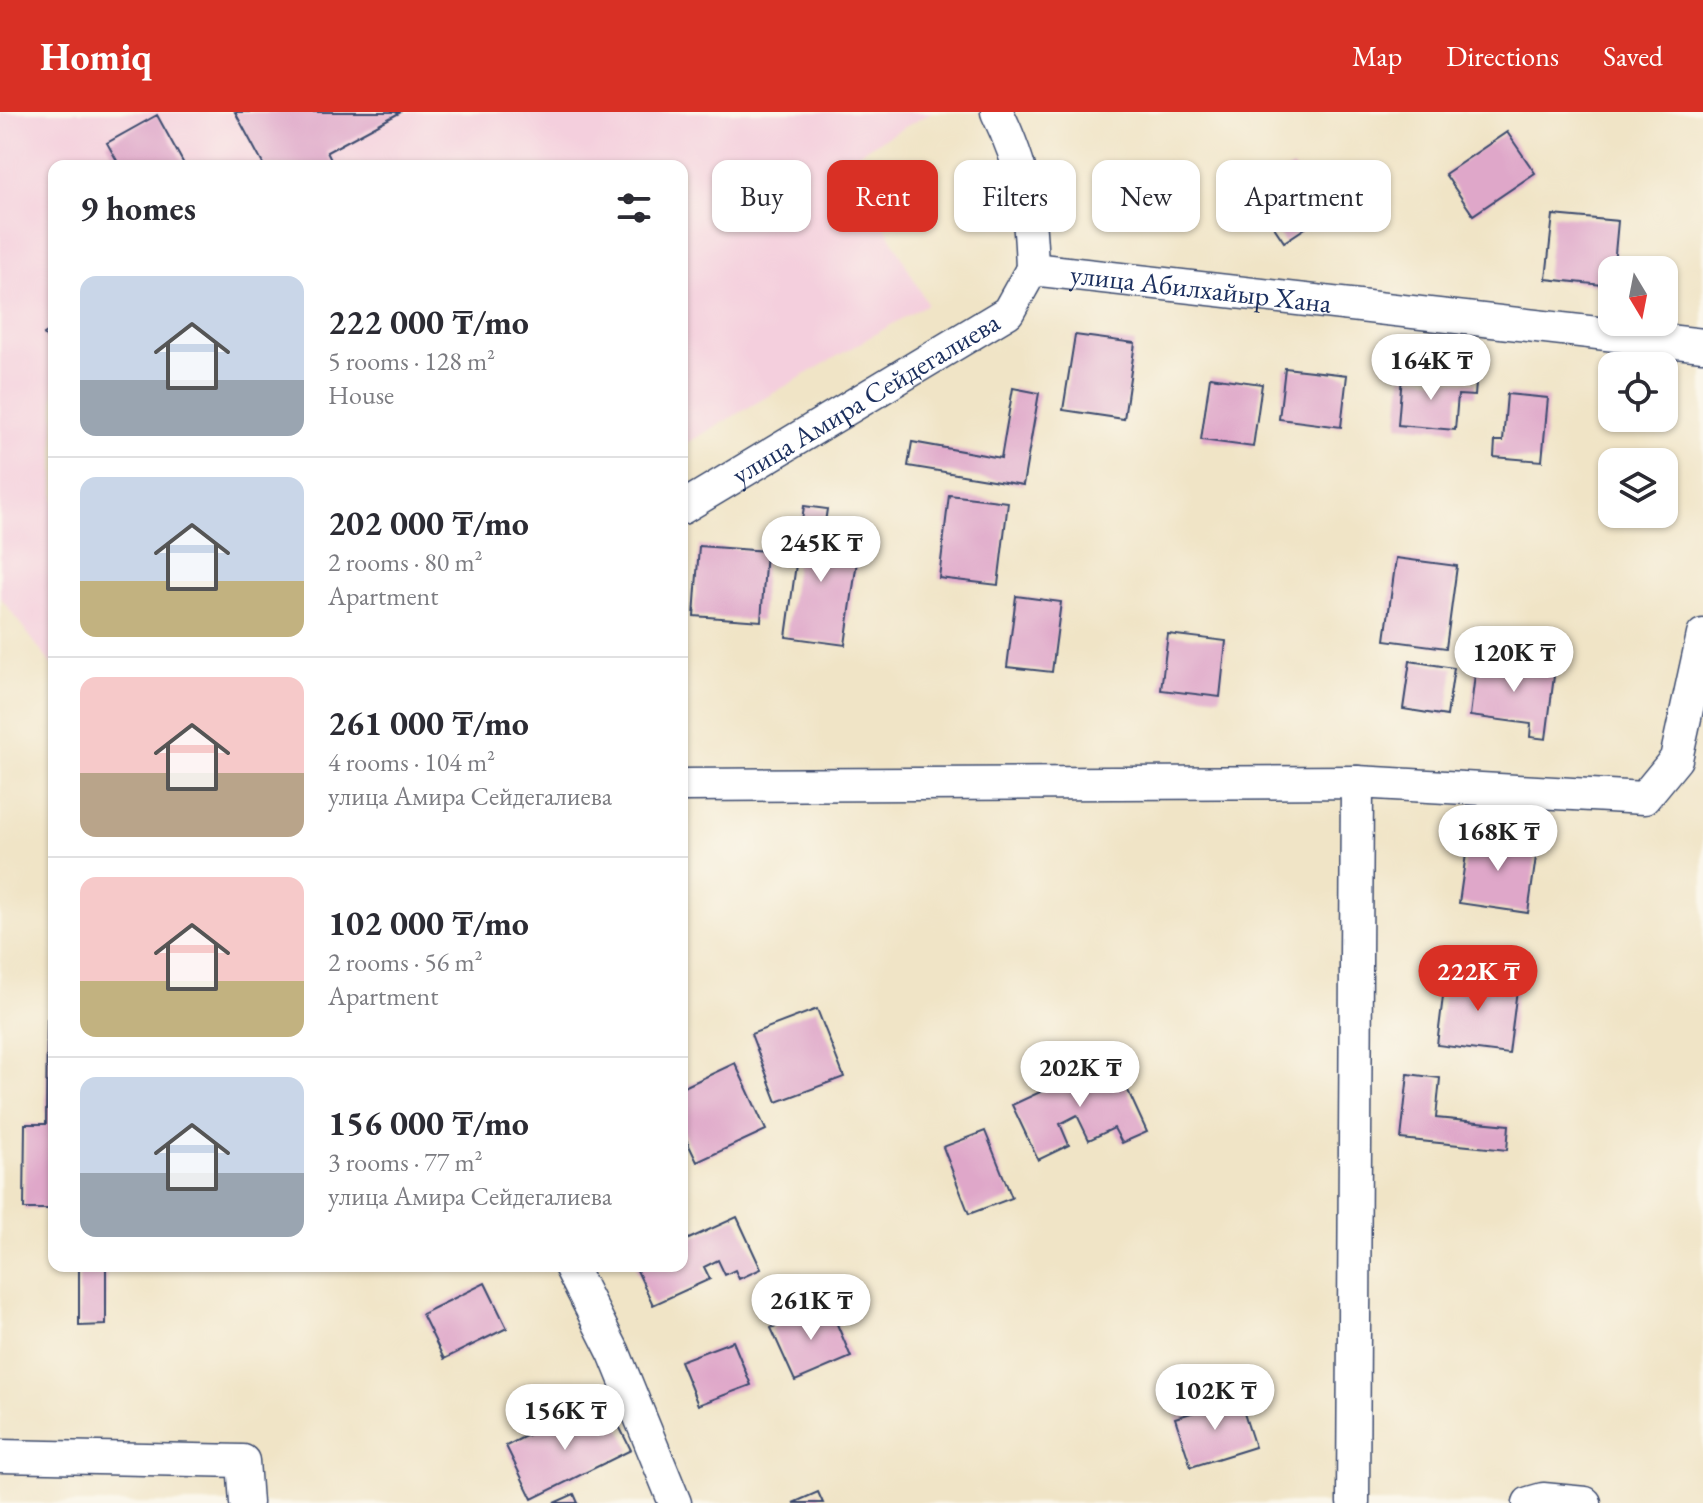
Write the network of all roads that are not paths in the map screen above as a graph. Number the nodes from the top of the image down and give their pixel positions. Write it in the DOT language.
graph roads {
  1 [pos="997,112"];
  2 [pos="1032,269"];
  3 [pos="1703,345"];
  4 [pos="688,504"];
  5 [pos="1703,635"];
  6 [pos="1357,782"];
  7 [pos="688,785"];
  8 [pos="573,1272"];
  9 [pos="0,1456"];
  10 [pos="246,1503"];
  11 [pos="675,1503"];
  12 [pos="1353,1503"];
  13 [pos="1529,1503"];
  14 [pos="1585,1503"];
  1 -- 2 [label="street"];
  2 -- 3 [label="street, улица Абилхайыр Хана"];
  2 -- 4 [label="street, улица Амира Сейдегалиева"];
  5 -- 6 [label="street"];
  6 -- 7 [label="street"];
  6 -- 12 [label="street"];
  8 -- 11 [label="street"];
  9 -- 10 [label="street"];
  13 -- 14 [label="street"];
}
